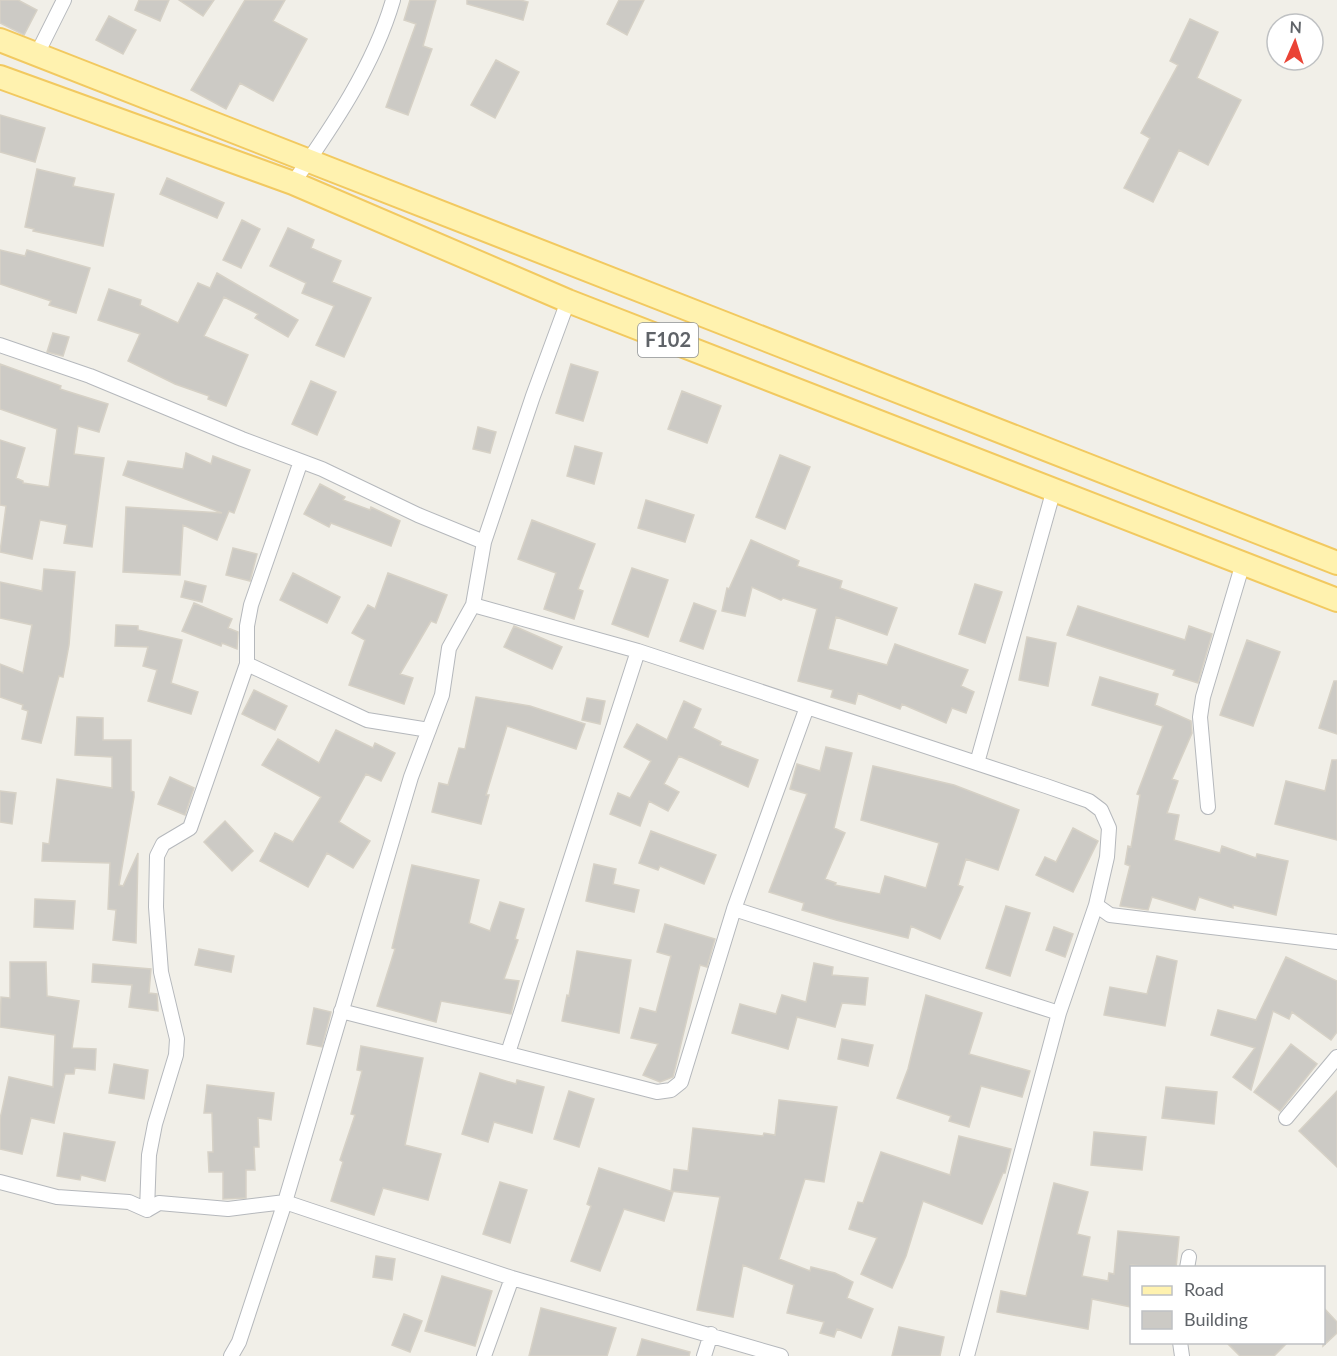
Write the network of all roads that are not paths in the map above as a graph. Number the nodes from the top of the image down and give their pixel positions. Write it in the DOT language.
graph roads {
  1 [pos="64,0"];
  2 [pos="393,0"];
  3 [pos="0,40"];
  4 [pos="37,54"];
  5 [pos="0,77"];
  6 [pos="309,160"];
  7 [pos="293,183"];
  8 [pos="568,301"];
  9 [pos="0,345"];
  10 [pos="301,461"];
  11 [pos="1054,489"];
  12 [pos="484,542"];
  13 [pos="1337,562"];
  14 [pos="1243,563"];
  15 [pos="1337,600"];
  16 [pos="473,605"];
  17 [pos="638,651"];
  18 [pos="248,664"];
  19 [pos="807,706"];
  20 [pos="429,730"];
  21 [pos="977,763"];
  22 [pos="1208,807"];
  23 [pos="1096,905"];
  24 [pos="734,909"];
  25 [pos="1337,942"];
  26 [pos="340,1011"];
  27 [pos="1059,1013"];
  28 [pos="508,1053"];
  29 [pos="1337,1057"];
  30 [pos="1286,1118"];
  31 [pos="0,1182"];
  32 [pos="285,1202"];
  33 [pos="147,1210"];
  34 [pos="512,1278"];
  35 [pos="711,1334"];
  36 [pos="231,1356"];
  37 [pos="484,1356"];
  38 [pos="704,1356"];
  39 [pos="781,1356"];
  40 [pos="967,1356"];
  1 -- 4 [label="street"];
  2 -- 6 [label="street"];
  3 -- 4 [label="main road, F102"];
  4 -- 6 [label="main road, F102"];
  5 -- 7 [label="main road, F102"];
  6 -- 7 [label="street"];
  6 -- 13 [label="main road, F102"];
  7 -- 8 [label="main road, F102"];
  8 -- 11 [label="main road, F102"];
  8 -- 12 [label="street"];
  9 -- 10 [label="street"];
  10 -- 12 [label="street"];
  10 -- 18 [label="street"];
  11 -- 14 [label="main road, F102"];
  11 -- 21 [label="street"];
  12 -- 16 [label="street"];
  14 -- 15 [label="main road, F102"];
  14 -- 22 [label="street"];
  16 -- 17 [label="street"];
  16 -- 20 [label="street"];
  17 -- 19 [label="street"];
  17 -- 28 [label="street"];
  18 -- 20 [label="street"];
  18 -- 33 [label="street"];
  19 -- 21 [label="street"];
  19 -- 24 [label="street"];
  20 -- 26 [label="street"];
  21 -- 23 [label="street"];
  23 -- 25 [label="street"];
  23 -- 27 [label="street"];
  24 -- 27 [label="street"];
  24 -- 28 [label="street"];
  26 -- 28 [label="street"];
  26 -- 32 [label="street"];
  27 -- 40 [label="street"];
  29 -- 30 [label="street"];
  31 -- 33 [label="street"];
  32 -- 33 [label="street"];
  32 -- 34 [label="street"];
  32 -- 36 [label="street"];
  34 -- 35 [label="street"];
  34 -- 37 [label="street"];
  35 -- 38 [label="street"];
  35 -- 39 [label="street"];
}
